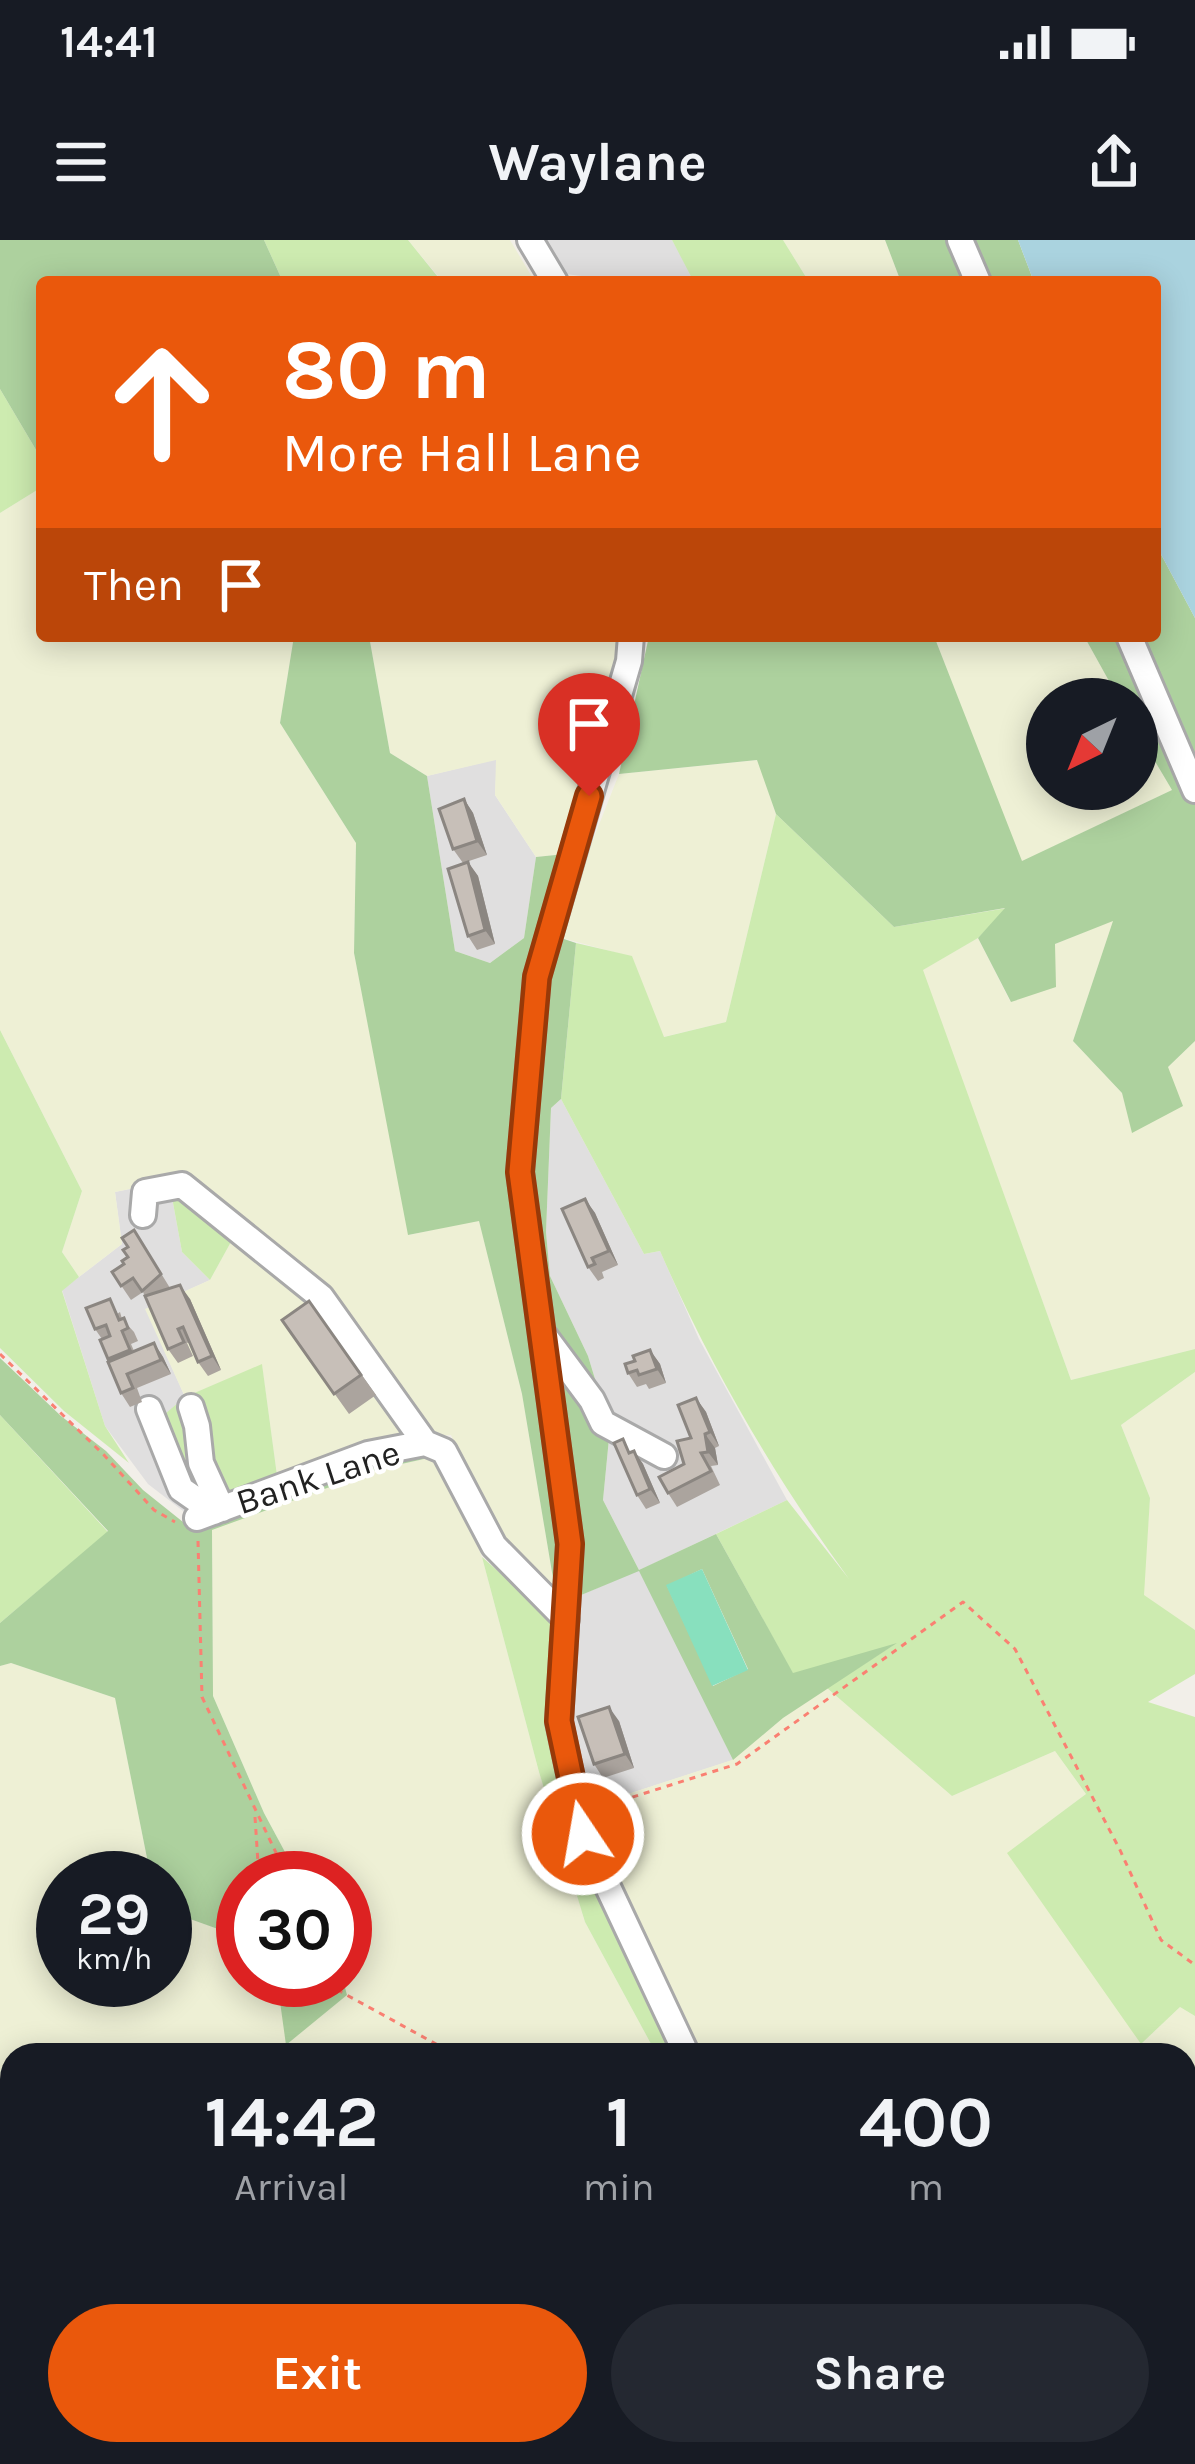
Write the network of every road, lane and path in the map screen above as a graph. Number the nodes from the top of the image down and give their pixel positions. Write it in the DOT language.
graph roads {
  1 [pos="530,240"];
  2 [pos="960,240"];
  3 [pos="551,276"];
  4 [pos="975,276"];
  5 [pos="631,642"];
  6 [pos="1132,642"];
  7 [pos="1195,790"];
  8 [pos="143,1215"];
  9 [pos="542,1333"];
  10 [pos="0,1354"];
  11 [pos="191,1407"];
  12 [pos="149,1409"];
  13 [pos="425,1443"];
  14 [pos="664,1456"];
  15 [pos="211,1513"];
  16 [pos="566,1619"];
  17 [pos="579,1813"];
  18 [pos="255,1815"];
  19 [pos="257,1851"];
  20 [pos="274,1851"];
  21 [pos="1195,1965"];
  22 [pos="369,2007"];
  23 [pos="434,2043"];
  24 [pos="681,2043"];
  1 -- 3 [label="street"];
  2 -- 4 [label="street"];
  5 -- 9 [label="street"];
  6 -- 7 [label="street"];
  8 -- 13 [label="street"];
  9 -- 14 [label="street"];
  9 -- 16 [label="street"];
  10 -- 15 [label="path"];
  11 -- 15 [label="street"];
  12 -- 15 [label="street"];
  13 -- 15 [label="street, Bank Lane"];
  13 -- 16 [label="street, Bank Lane"];
  15 -- 18 [label="path"];
  16 -- 17 [label="street"];
  17 -- 21 [label="path"];
  17 -- 24 [label="street"];
  18 -- 19 [label="path"];
  18 -- 20 [label="path"];
  22 -- 23 [label="path"];
}
